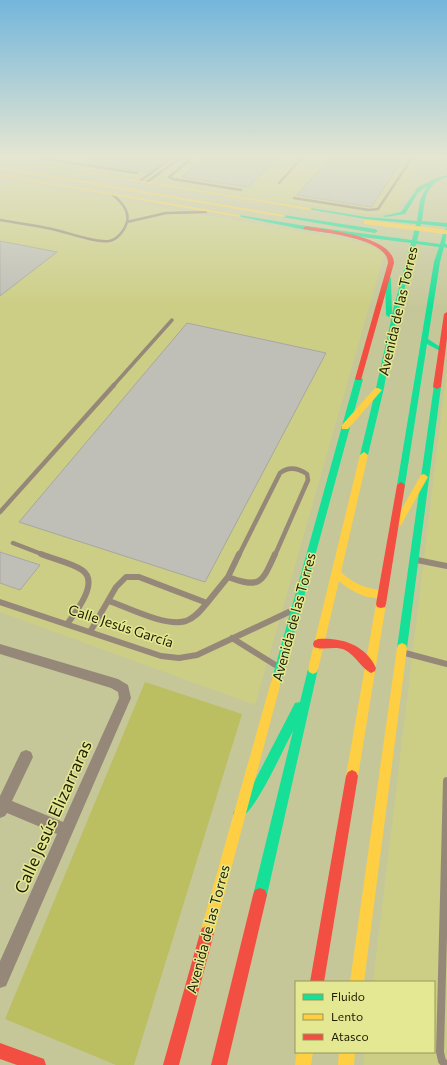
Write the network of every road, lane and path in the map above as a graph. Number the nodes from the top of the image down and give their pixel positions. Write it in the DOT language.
graph roads {
  1 [pos="126,208"];
  2 [pos="188,208"];
  3 [pos="236,208"];
  4 [pos="264,208"];
  5 [pos="297,208"];
  6 [pos="355,208"];
  7 [pos="379,208"];
  8 [pos="407,208"];
  9 [pos="422,208"];
  10 [pos="212,212"];
  11 [pos="0,220"];
  12 [pos="366,220"];
  13 [pos="383,220"];
  14 [pos="126,222"];
  15 [pos="419,223"];
  16 [pos="447,225"];
  17 [pos="306,228"];
  18 [pos="447,231"];
  19 [pos="385,239"];
  20 [pos="413,242"];
  21 [pos="445,244"];
  22 [pos="429,257"];
  23 [pos="437,262"];
  24 [pos="388,278"];
  25 [pos="447,318"];
  26 [pos="172,320"];
  27 [pos="390,334"];
  28 [pos="425,340"];
  29 [pos="445,350"];
  30 [pos="444,362"];
  31 [pos="380,388"];
  32 [pos="345,427"];
  33 [pos="424,477"];
  34 [pos="0,512"];
  35 [pos="392,532"];
  36 [pos="13,543"];
  37 [pos="414,559"];
  38 [pos="447,566"];
  39 [pos="337,574"];
  40 [pos="228,577"];
  41 [pos="383,594"];
  42 [pos="109,601"];
  43 [pos="0,602"];
  44 [pos="207,603"];
  45 [pos="296,609"];
  46 [pos="67,624"];
  47 [pos="90,632"];
  48 [pos="232,638"];
  49 [pos="318,644"];
  50 [pos="0,649"];
  51 [pos="402,652"];
  52 [pos="447,664"];
  53 [pos="280,668"];
  54 [pos="371,668"];
  55 [pos="309,690"];
  56 [pos="26,757"];
  57 [pos="447,782"];
  58 [pos="2,808"];
  59 [pos="239,813"];
  60 [pos="66,831"];
  61 [pos="0,980"];
  62 [pos="317,981"];
  63 [pos="357,981"];
  64 [pos="0,1051"];
  65 [pos="305,1053"];
  66 [pos="347,1053"];
  67 [pos="38,1065"];
  68 [pos="171,1065"];
  69 [pos="220,1065"];
  70 [pos="303,1065"];
  71 [pos="346,1065"];
  72 [pos="447,1065"];
  1 -- 14 [label="lane"];
  2 -- 10 [label="main road"];
  3 -- 21 [label="main road"];
  4 -- 12 [label="main road"];
  5 -- 12 [label="main road"];
  6 -- 7 [label="lane"];
  8 -- 12 [label="main road"];
  9 -- 15 [label="main road, Avenida de las Torres"];
  10 -- 14 [label="lane"];
  10 -- 17 [label="main road"];
  11 -- 14 [label="lane"];
  12 -- 13 [label="main road"];
  12 -- 18 [label="main road, bridge"];
  13 -- 15 [label="main road"];
  13 -- 19 [label="main road"];
  15 -- 16 [label="main road"];
  15 -- 20 [label="main road, Avenida de las Torres"];
  17 -- 19 [label="main road"];
  17 -- 24 [label="main road, Avenida de las Torres"];
  18 -- 21 [label="main road, Avenida de las Torres"];
  19 -- 20 [label="main road"];
  20 -- 21 [label="main road"];
  20 -- 27 [label="main road, Avenida de las Torres"];
  21 -- 23 [label="main road, Avenida de las Torres"];
  22 -- 23 [label="main road"];
  23 -- 28 [label="main road, Avenida de las Torres"];
  24 -- 27 [label="main road"];
  24 -- 32 [label="main road, Avenida de las Torres"];
  25 -- 29 [label="main road"];
  26 -- 34 [label="lane"];
  27 -- 31 [label="main road, Avenida de las Torres"];
  28 -- 29 [label="main road"];
  28 -- 35 [label="main road, Avenida de las Torres"];
  29 -- 30 [label="main road"];
  30 -- 33 [label="main road"];
  31 -- 32 [label="main road"];
  31 -- 39 [label="main road, Avenida de las Torres"];
  32 -- 45 [label="main road, Avenida de las Torres"];
  33 -- 35 [label="main road"];
  33 -- 37 [label="main road"];
  35 -- 41 [label="main road, Avenida de las Torres"];
  36 -- 46 [label="lane"];
  37 -- 38 [label="lane"];
  37 -- 51 [label="main road"];
  39 -- 41 [label="main road"];
  39 -- 49 [label="main road, Avenida de las Torres"];
  40 -- 40 [label="lane"];
  40 -- 44 [label="lane"];
  41 -- 54 [label="main road, Avenida de las Torres"];
  42 -- 44 [label="lane"];
  42 -- 44 [label="lane"];
  42 -- 47 [label="lane"];
  43 -- 46 [label="lane, Calle Jesús García"];
  45 -- 48 [label="lane, Calle Jesús García"];
  45 -- 53 [label="main road, Avenida de las Torres"];
  46 -- 47 [label="lane, Calle Jesús García"];
  47 -- 48 [label="lane, Calle Jesús García"];
  48 -- 53 [label="lane"];
  49 -- 54 [label="main road"];
  49 -- 55 [label="main road, Avenida de las Torres"];
  50 -- 60 [label="street, Calle Jesús Elizarraras"];
  51 -- 52 [label="lane"];
  51 -- 63 [label="main road"];
  53 -- 59 [label="main road, Avenida de las Torres"];
  54 -- 62 [label="main road, Avenida de las Torres"];
  55 -- 59 [label="main road"];
  55 -- 69 [label="main road, Avenida de las Torres"];
  56 -- 58 [label="street"];
  57 -- 72 [label="lane"];
  58 -- 60 [label="street"];
  59 -- 68 [label="main road, Avenida de las Torres"];
  60 -- 61 [label="street, Calle Jesús Elizarraras"];
  64 -- 67 [label="main road"];
  65 -- 70 [label="main road"];
  66 -- 71 [label="main road"];
}
